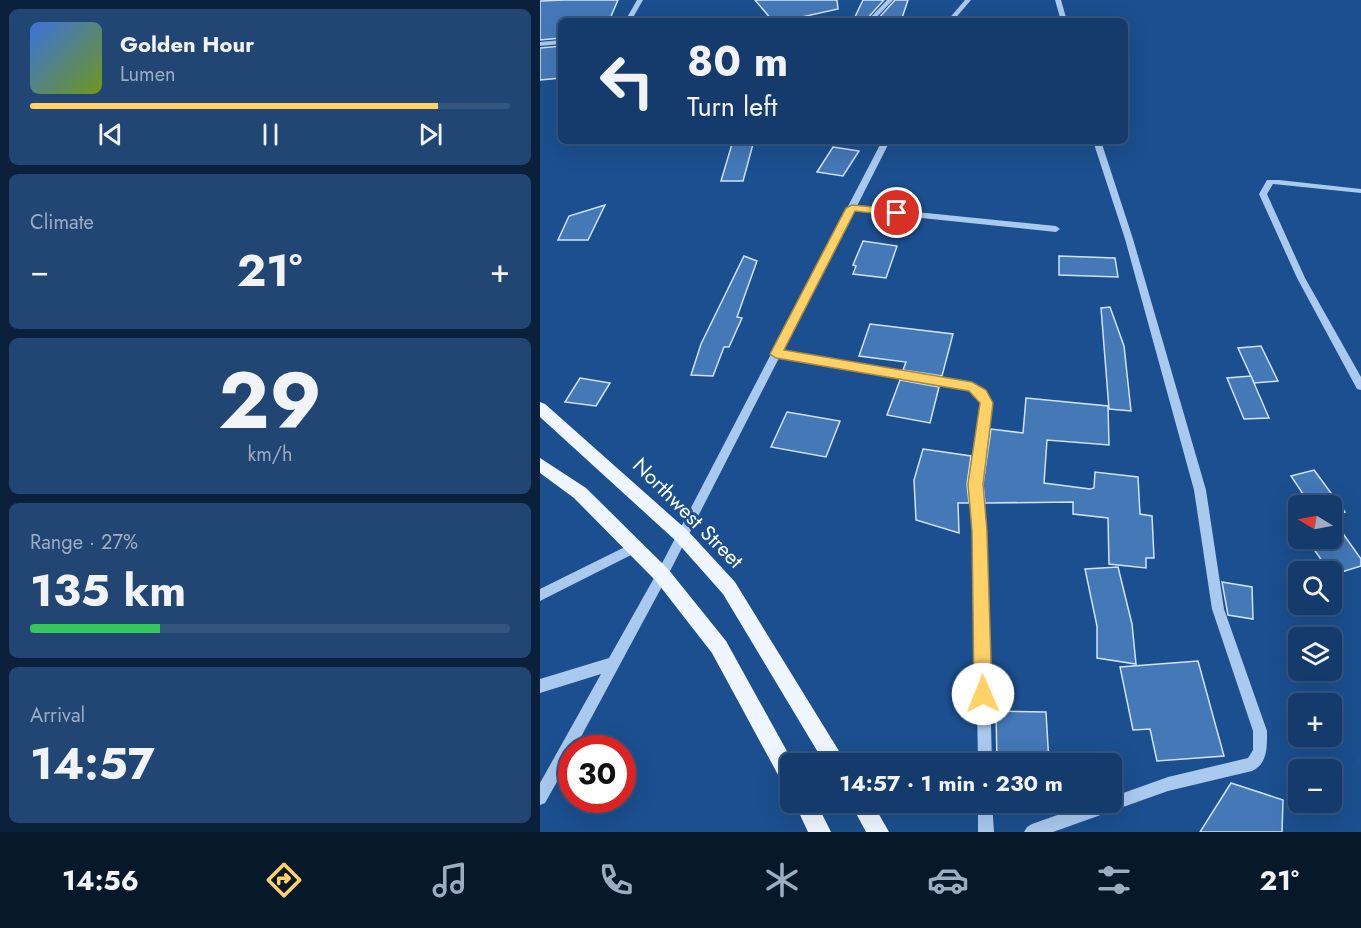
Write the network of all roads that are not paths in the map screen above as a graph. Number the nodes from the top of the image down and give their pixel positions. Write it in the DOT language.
graph roads {
  1 [pos="640,0"];
  2 [pos="890,0"];
  3 [pos="968,0"];
  4 [pos="1058,0"];
  5 [pos="630,18"];
  6 [pos="873,18"];
  7 [pos="953,18"];
  8 [pos="1063,18"];
  9 [pos="558,42"];
  10 [pos="540,44"];
  11 [pos="884,144"];
  12 [pos="1098,144"];
  13 [pos="1361,191"];
  14 [pos="852,208"];
  15 [pos="1056,229"];
  16 [pos="776,354"];
  17 [pos="1356,370"];
  18 [pos="1361,386"];
  19 [pos="540,408"];
  20 [pos="540,464"];
  21 [pos="682,536"];
  22 [pos="635,547"];
  23 [pos="662,575"];
  24 [pos="544,594"];
  25 [pos="611,664"];
  26 [pos="540,686"];
  27 [pos="830,753"];
  28 [pos="985,753"];
  29 [pos="780,759"];
  30 [pos="540,798"];
  31 [pos="810,813"];
  32 [pos="867,813"];
  33 [pos="986,813"];
  34 [pos="820,832"];
  35 [pos="878,832"];
  36 [pos="986,832"];
  37 [pos="1032,832"];
  1 -- 5 [label="street"];
  2 -- 6 [label="street"];
  3 -- 7 [label="street"];
  4 -- 8 [label="street"];
  9 -- 10 [label="street"];
  11 -- 14 [label="street"];
  12 -- 37 [label="street"];
  13 -- 17 [label="street"];
  14 -- 15 [label="street"];
  14 -- 16 [label="street"];
  16 -- 21 [label="street"];
  16 -- 28 [label="street"];
  17 -- 18 [label="street"];
  19 -- 21 [label="main road, Northwest Street"];
  20 -- 22 [label="main road"];
  21 -- 23 [label="street"];
  21 -- 27 [label="main road, Northwest Street"];
  22 -- 23 [label="main road"];
  22 -- 24 [label="street"];
  23 -- 25 [label="street"];
  23 -- 29 [label="main road"];
  25 -- 26 [label="street"];
  25 -- 30 [label="street"];
  31 -- 34 [label="main road"];
  32 -- 35 [label="main road"];
  33 -- 36 [label="street"];
}
